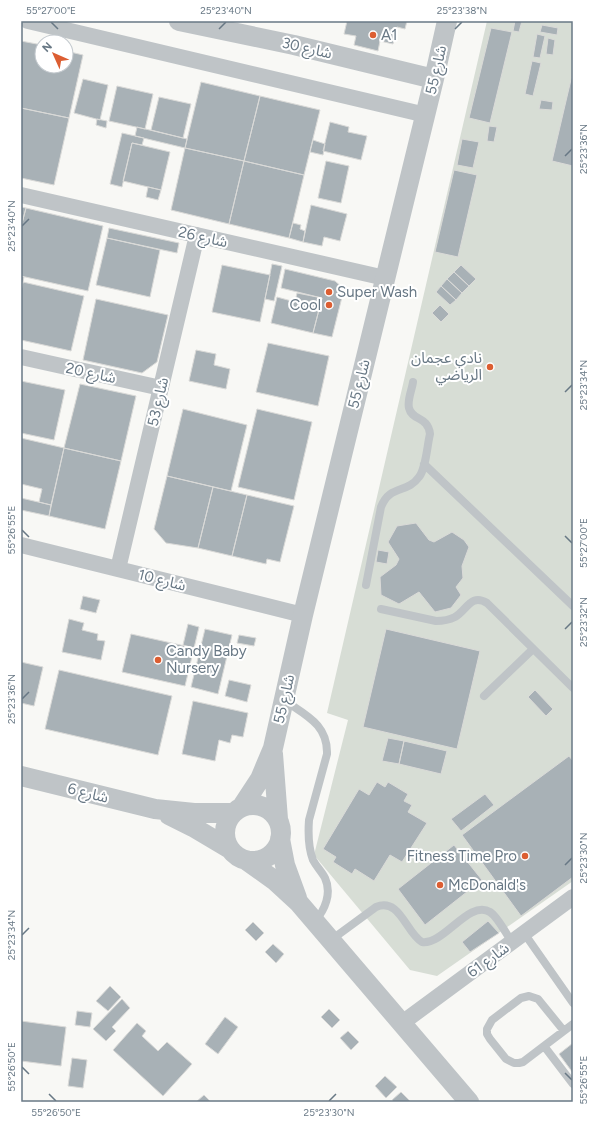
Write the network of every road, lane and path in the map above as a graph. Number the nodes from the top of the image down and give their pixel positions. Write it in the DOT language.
graph roads {
  1 [pos="28,21"];
  2 [pos="179,21"];
  3 [pos="447,21"];
  4 [pos="434,80"];
  5 [pos="426,115"];
  6 [pos="21,195"];
  7 [pos="197,236"];
  8 [pos="385,278"];
  9 [pos="21,357"];
  10 [pos="414,382"];
  11 [pos="161,388"];
  12 [pos="424,464"];
  13 [pos="21,545"];
  14 [pos="118,569"];
  15 [pos="366,585"];
  16 [pos="573,606"];
  17 [pos="381,609"];
  18 [pos="303,615"];
  19 [pos="533,648"];
  20 [pos="573,688"];
  21 [pos="484,696"];
  22 [pos="283,700"];
  23 [pos="273,748"];
  24 [pos="21,776"];
  25 [pos="155,809"];
  26 [pos="237,810"];
  27 [pos="278,819"];
  28 [pos="280,839"];
  29 [pos="238,855"];
  30 [pos="573,897"];
  31 [pos="299,903"];
  32 [pos="315,921"];
  33 [pos="518,938"];
  34 [pos="331,940"];
  35 [pos="573,1003"];
  36 [pos="402,1023"];
  37 [pos="573,1024"];
  38 [pos="564,1032"];
  39 [pos="544,1046"];
  40 [pos="573,1084"];
  41 [pos="469,1102"];
  1 -- 5 [label="street"];
  2 -- 4 [label="street, شارع 30"];
  3 -- 4 [label="street, شارع 55"];
  4 -- 5 [label="street, شارع 55"];
  5 -- 8 [label="street, شارع 55"];
  6 -- 7 [label="street, شارع 26"];
  7 -- 8 [label="street, شارع 26"];
  7 -- 11 [label="street, شارع 53"];
  8 -- 18 [label="street, شارع 55"];
  9 -- 11 [label="street, شارع 20"];
  10 -- 12 [label="lane"];
  11 -- 14 [label="street, شارع 53"];
  12 -- 15 [label="lane"];
  12 -- 16 [label="lane"];
  13 -- 14 [label="street, شارع 10"];
  14 -- 18 [label="street, شارع 10"];
  17 -- 19 [label="lane"];
  18 -- 22 [label="street, شارع 55"];
  19 -- 20 [label="lane"];
  19 -- 21 [label="lane"];
  22 -- 23 [label="street, شارع 55"];
  22 -- 32 [label="lane"];
  23 -- 26 [label="street, شارع 55"];
  23 -- 27 [label="street, شارع 55"];
  24 -- 25 [label="street, شارع 6"];
  25 -- 26 [label="street, شارع 6"];
  25 -- 29 [label="street, شارع 6"];
  26 -- 27 [label="street"];
  26 -- 29 [label="street"];
  27 -- 28 [label="street"];
  28 -- 29 [label="street"];
  28 -- 31 [label="street"];
  29 -- 31 [label="street, شارع 6"];
  30 -- 33 [label="street, شارع 61"];
  31 -- 32 [label="street"];
  32 -- 34 [label="street"];
  33 -- 34 [label="lane"];
  33 -- 35 [label="lane"];
  33 -- 36 [label="street, شارع 61"];
  34 -- 36 [label="street"];
  36 -- 41 [label="street"];
  37 -- 38 [label="lane"];
  38 -- 39 [label="lane"];
  38 -- 39 [label="lane"];
  39 -- 40 [label="lane"];
}
